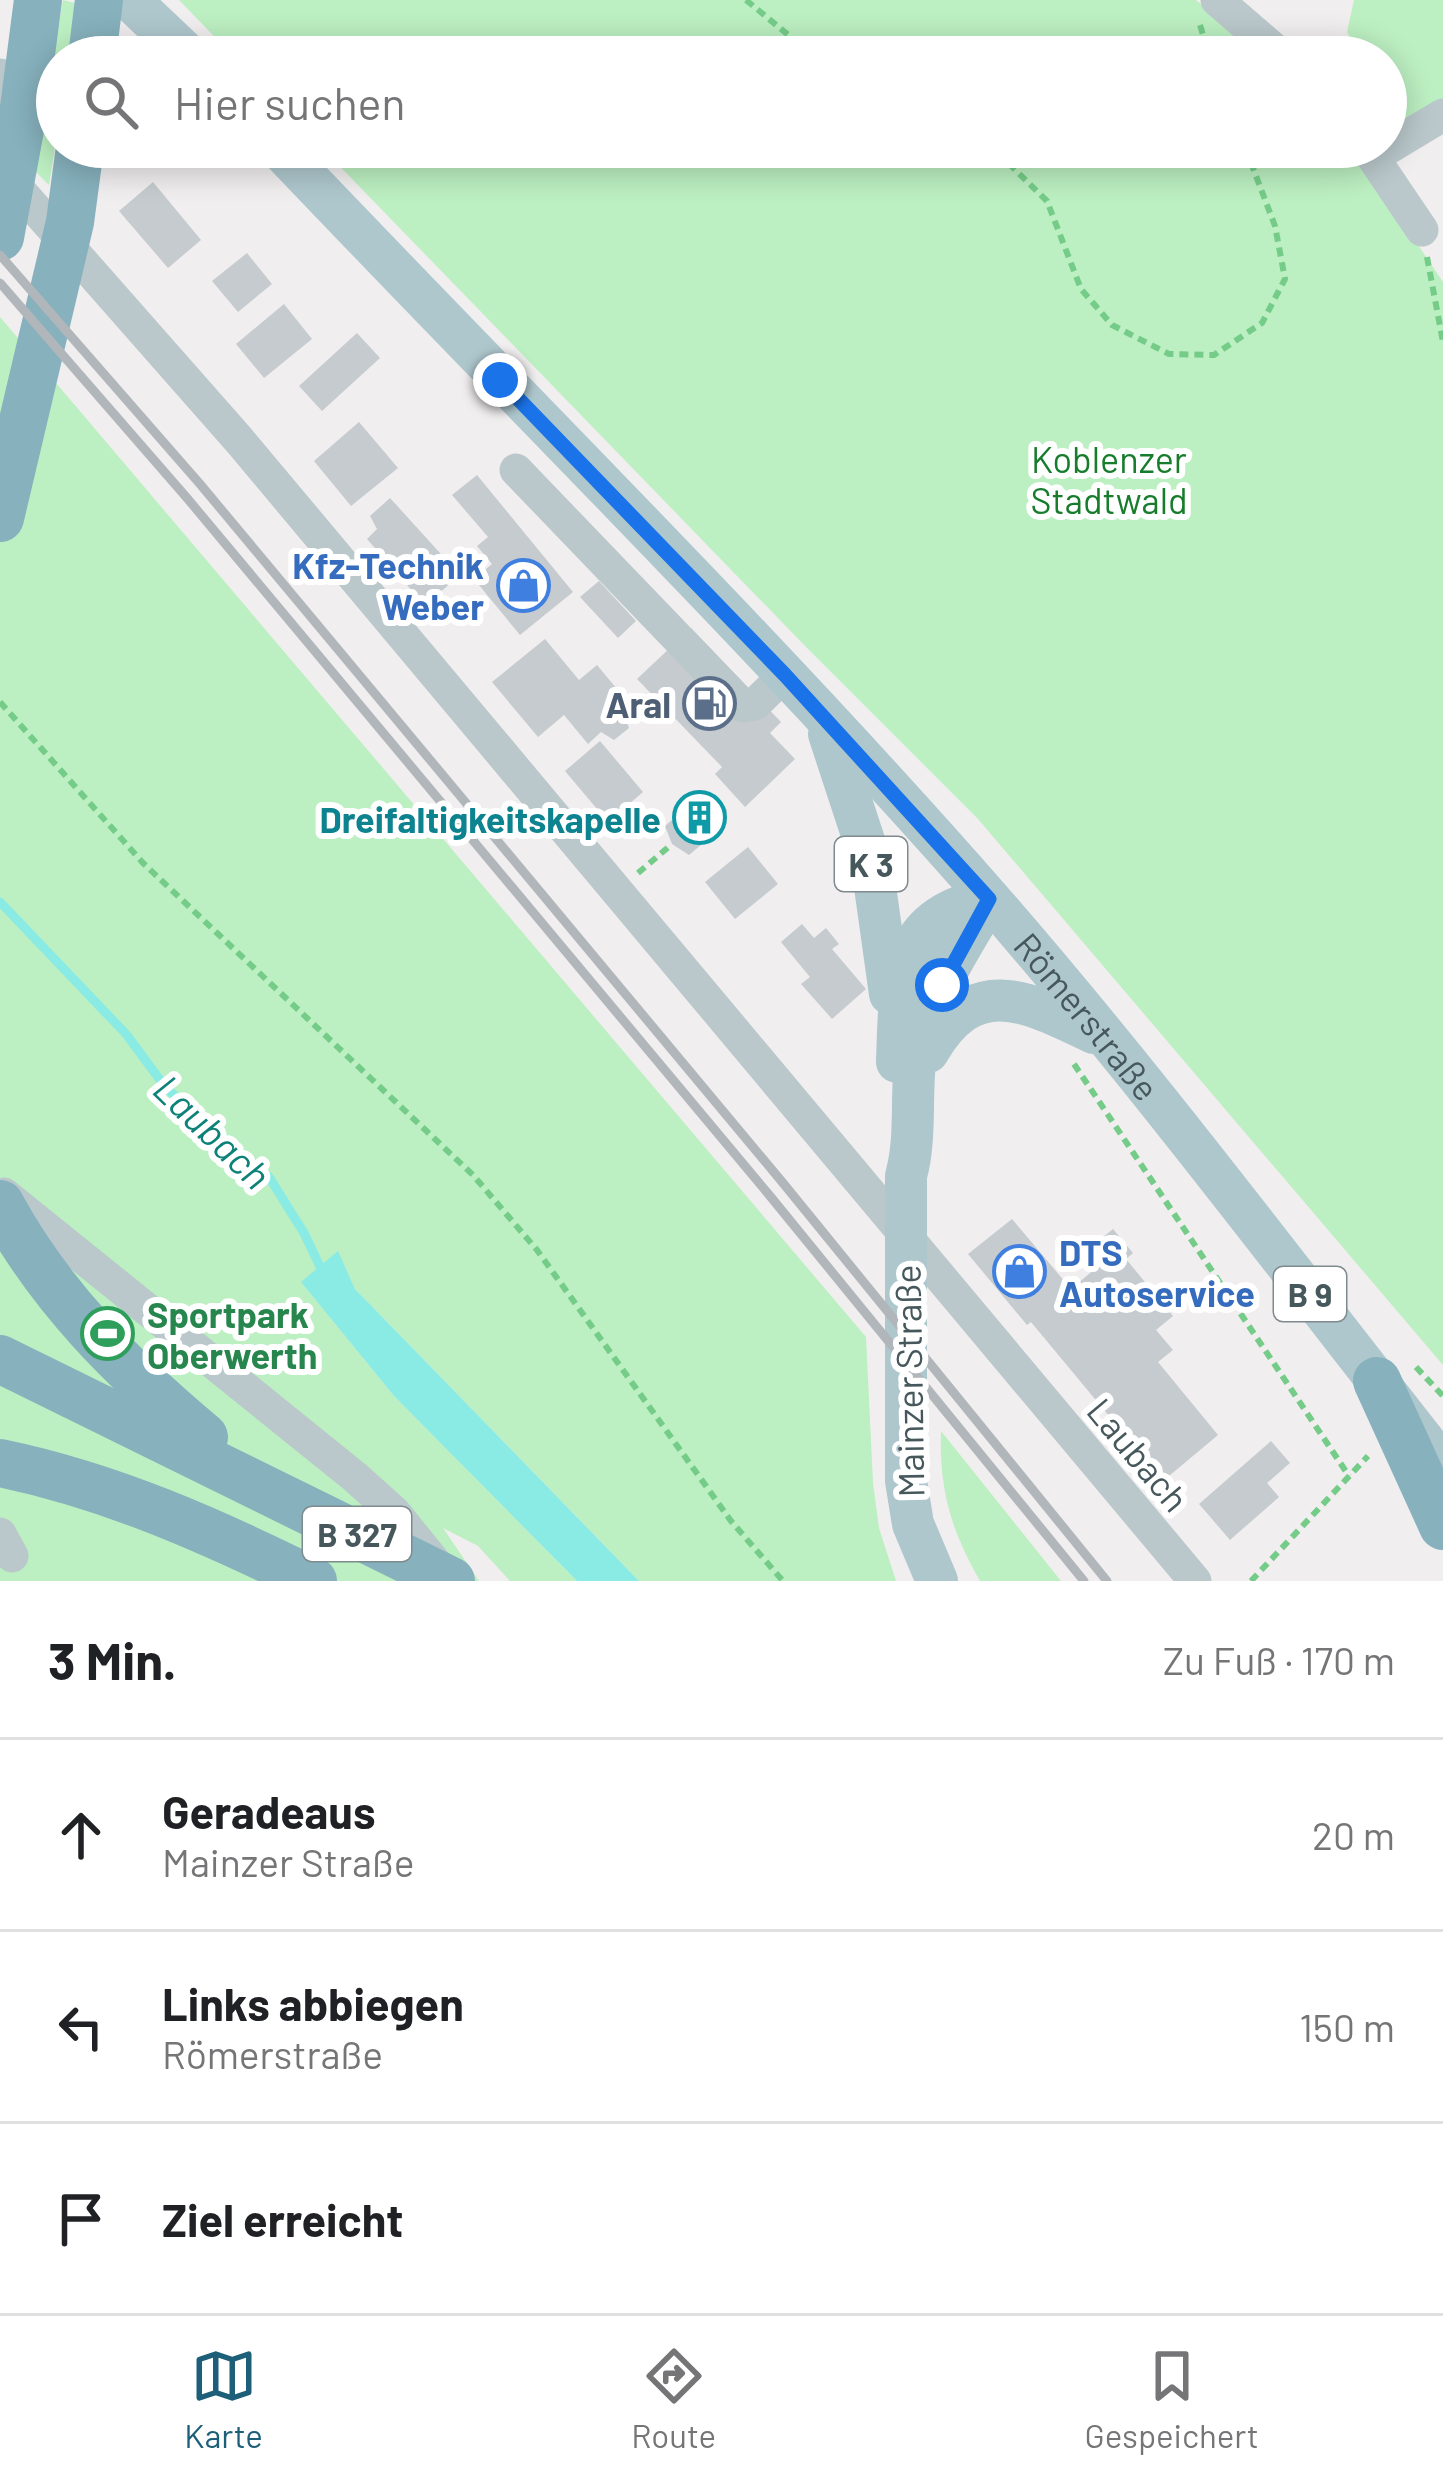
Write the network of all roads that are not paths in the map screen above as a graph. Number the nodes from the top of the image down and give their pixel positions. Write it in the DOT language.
graph roads {
  1 [pos="38,0"];
  2 [pos="99,0"];
  3 [pos="130,0"];
  4 [pos="1217,0"];
  5 [pos="95,36"];
  6 [pos="168,36"];
  7 [pos="1259,36"];
  8 [pos="0,75"];
  9 [pos="1443,115"];
  10 [pos="0,119"];
  11 [pos="1407,133"];
  12 [pos="77,168"];
  13 [pos="298,168"];
  14 [pos="1381,168"];
  15 [pos="0,169"];
  16 [pos="1422,230"];
  17 [pos="0,237"];
  18 [pos="516,470"];
  19 [pos="0,518"];
  20 [pos="688,575"];
  21 [pos="651,611"];
  22 [pos="785,675"];
  23 [pos="823,716"];
  24 [pos="989,899"];
  25 [pos="899,1017"];
  26 [pos="1108,1040"];
  27 [pos="913,1079"];
  28 [pos="906,1176"];
  29 [pos="0,1191"];
  30 [pos="0,1204"];
  31 [pos="0,1359"];
  32 [pos="1377,1381"];
  33 [pos="0,1463"];
  34 [pos="1443,1465"];
  35 [pos="262,1487"];
  36 [pos="1443,1526"];
  37 [pos="313,1581"];
  38 [pos="450,1581"];
  39 [pos="937,1581"];
  40 [pos="1195,1581"];
  1 -- 17 [label="highway"];
  2 -- 5 [label="highway"];
  3 -- 6 [label="main road"];
  4 -- 7 [label="street"];
  8 -- 10 [label="street"];
  9 -- 11 [label="street"];
  12 -- 19 [label="highway"];
  13 -- 20 [label="main road, Römerstraße"];
  14 -- 16 [label="street"];
  15 -- 40 [label="street, Laubach"];
  18 -- 21 [label="street"];
  20 -- 21 [label="street"];
  20 -- 22 [label="main road, Römerstraße"];
  21 -- 22 [label="street"];
  22 -- 23 [label="main road, Römerstraße"];
  23 -- 24 [label="main road, Römerstraße"];
  23 -- 25 [label="main road, K 3"];
  24 -- 25 [label="main road, Mainzer Straße / K 3"];
  24 -- 26 [label="main road, Römerstraße"];
  24 -- 27 [label="main road, Mainzer Straße / K 3"];
  25 -- 28 [label="main road, Mainzer Straße / K 3"];
  26 -- 27 [label="main road, K 3"];
  26 -- 32 [label="main road, Römerstraße / B 9"];
  27 -- 28 [label="main road, Mainzer Straße / K 3"];
  28 -- 39 [label="main road, Mainzer Straße / K 3"];
  29 -- 38 [label="street"];
  30 -- 35 [label="highway, B 327"];
  31 -- 35 [label="highway, B 327"];
  32 -- 34 [label="main road, B 9"];
  32 -- 36 [label="highway"];
  33 -- 37 [label="highway, B 327"];
  35 -- 38 [label="highway, B 327"];
}
